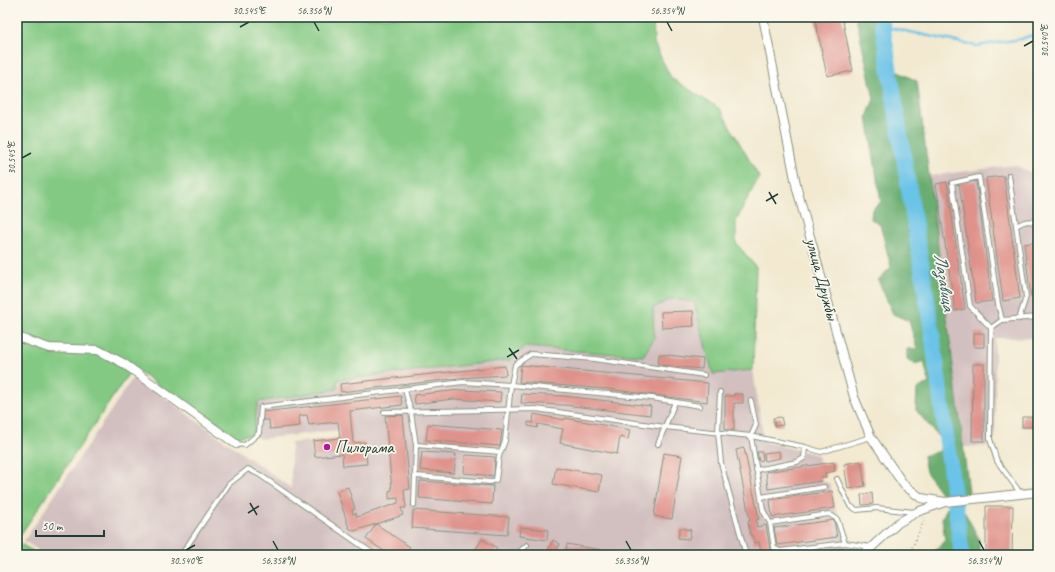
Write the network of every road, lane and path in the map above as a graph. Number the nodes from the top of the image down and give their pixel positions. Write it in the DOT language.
graph roads {
  1 [pos="763,17"];
  2 [pos="1009,175"];
  3 [pos="1038,225"];
  4 [pos="1016,226"];
  5 [pos="1038,317"];
  6 [pos="1019,319"];
  7 [pos="1002,320"];
  8 [pos="990,328"];
  9 [pos="17,337"];
  10 [pos="704,375"];
  11 [pos="511,385"];
  12 [pos="405,390"];
  13 [pos="720,392"];
  14 [pos="751,401"];
  15 [pos="676,402"];
  16 [pos="700,406"];
  17 [pos="508,411"];
  18 [pos="384,412"];
  19 [pos="411,412"];
  20 [pos="665,427"];
  21 [pos="718,432"];
  22 [pos="751,436"];
  23 [pos="871,437"];
  24 [pos="236,444"];
  25 [pos="658,444"];
  26 [pos="416,445"];
  27 [pos="805,447"];
  28 [pos="500,452"];
  29 [pos="756,470"];
  30 [pos="416,476"];
  31 [pos="837,479"];
  32 [pos="824,487"];
  33 [pos="1038,492"];
  34 [pos="1022,494"];
  35 [pos="761,496"];
  36 [pos="945,502"];
  37 [pos="414,505"];
  38 [pos="917,512"];
  39 [pos="926,516"];
  40 [pos="770,524"];
  41 [pos="845,543"];
  42 [pos="527,545"];
  43 [pos="872,547"];
  44 [pos="181,555"];
  45 [pos="375,555"];
  46 [pos="516,555"];
  47 [pos="746,555"];
  48 [pos="863,555"];
  49 [pos="910,555"];
  1 -- 23 [label="street, улица Дружбы"];
  2 -- 4 [label="lane"];
  3 -- 4 [label="lane"];
  4 -- 6 [label="lane"];
  5 -- 6 [label="lane"];
  6 -- 7 [label="lane"];
  7 -- 8 [label="lane"];
  7 -- 8 [label="lane"];
  8 -- 34 [label="lane"];
  9 -- 24 [label="street"];
  10 -- 11 [label="lane"];
  11 -- 12 [label="lane"];
  11 -- 15 [label="lane"];
  11 -- 17 [label="lane"];
  12 -- 19 [label="lane"];
  12 -- 24 [label="lane"];
  13 -- 21 [label="lane"];
  14 -- 22 [label="lane"];
  15 -- 16 [label="lane"];
  15 -- 20 [label="lane"];
  17 -- 19 [label="lane"];
  17 -- 20 [label="lane"];
  17 -- 28 [label="lane"];
  18 -- 19 [label="lane"];
  19 -- 26 [label="lane"];
  20 -- 21 [label="lane"];
  20 -- 25 [label="lane"];
  21 -- 22 [label="lane"];
  21 -- 47 [label="lane"];
  22 -- 27 [label="lane"];
  22 -- 29 [label="lane"];
  23 -- 27 [label="lane"];
  23 -- 36 [label="street, улица Дружбы"];
  26 -- 28 [label="lane"];
  26 -- 30 [label="lane"];
  27 -- 29 [label="lane"];
  28 -- 30 [label="lane"];
  29 -- 35 [label="lane"];
  30 -- 37 [label="lane"];
  31 -- 38 [label="lane"];
  32 -- 35 [label="lane"];
  33 -- 34 [label="street"];
  34 -- 36 [label="street"];
  35 -- 40 [label="lane"];
  36 -- 38 [label="street"];
  38 -- 43 [label="street"];
  39 -- 49 [label="path"];
  40 -- 41 [label="lane"];
  40 -- 41 [label="lane"];
  41 -- 43 [label="lane"];
  42 -- 46 [label="lane"];
  43 -- 48 [label="street"];
  44 -- 45 [label="lane"];
}
